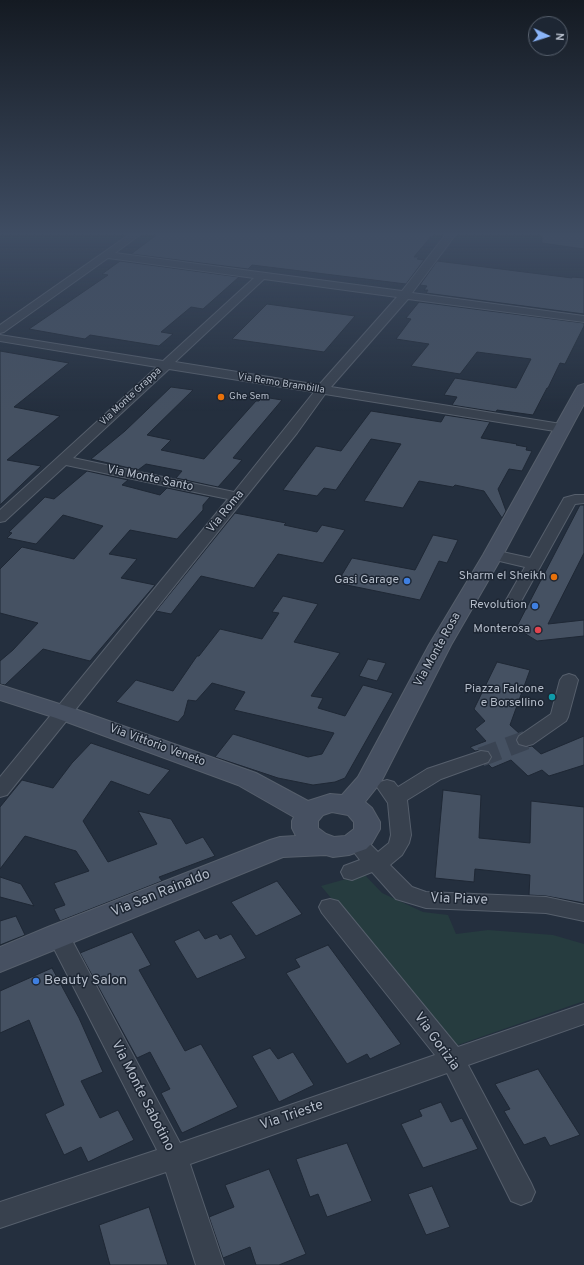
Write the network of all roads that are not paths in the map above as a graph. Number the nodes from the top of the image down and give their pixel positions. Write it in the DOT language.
graph roads {
  1 [pos="52,293"];
  2 [pos="244,293"];
  3 [pos="390,293"];
  4 [pos="405,295"];
  5 [pos="584,319"];
  6 [pos="0,330"];
  7 [pos="0,338"];
  8 [pos="166,365"];
  9 [pos="584,389"];
  10 [pos="322,390"];
  11 [pos="561,428"];
  12 [pos="62,460"];
  13 [pos="238,497"];
  14 [pos="579,499"];
  15 [pos="0,518"];
  16 [pos="493,555"];
  17 [pos="535,564"];
  18 [pos="513,602"];
  19 [pos="569,680"];
  20 [pos="0,692"];
  21 [pos="64,712"];
  22 [pos="526,740"];
  23 [pos="481,758"];
  24 [pos="0,790"];
  25 [pos="348,805"];
  26 [pos="309,814"];
  27 [pos="356,842"];
  28 [pos="325,845"];
  29 [pos="375,863"];
  30 [pos="352,872"];
  31 [pos="330,906"];
  32 [pos="584,913"];
  33 [pos="58,935"];
  34 [pos="0,960"];
  35 [pos="584,1014"];
  36 [pos="453,1060"];
  37 [pos="174,1157"];
  38 [pos="521,1192"];
  39 [pos="0,1215"];
  40 [pos="210,1265"];
  1 -- 6 [label="street"];
  2 -- 8 [label="street, Via Monte Grappa"];
  3 -- 4 [label="street"];
  4 -- 5 [label="street"];
  4 -- 10 [label="street, Via Roma"];
  7 -- 8 [label="street, Via Remo Brambilla"];
  8 -- 10 [label="street, Via Remo Brambilla"];
  8 -- 12 [label="street, Via Monte Grappa"];
  9 -- 11 [label="street, Via Monte Rosa"];
  10 -- 11 [label="street, Via Remo Brambilla"];
  10 -- 13 [label="street, Via Roma"];
  11 -- 16 [label="street, Via Monte Rosa"];
  12 -- 13 [label="street, Via Monte Santo"];
  12 -- 15 [label="street, Via Monte Grappa"];
  13 -- 21 [label="street, Via Roma"];
  14 -- 17 [label="street"];
  16 -- 17 [label="street"];
  16 -- 25 [label="street, Via Monte Rosa"];
  17 -- 18 [label="street"];
  19 -- 22 [label="street"];
  20 -- 21 [label="street, Via Vittorio Veneto"];
  21 -- 24 [label="street, Via Roma"];
  21 -- 26 [label="street, Via Vittorio Veneto"];
  23 -- 29 [label="street"];
  25 -- 26 [label="street"];
  25 -- 27 [label="street"];
  26 -- 28 [label="street"];
  27 -- 28 [label="street"];
  27 -- 29 [label="street, Via Piave"];
  28 -- 33 [label="street, Via San Rainaldo"];
  29 -- 30 [label="street"];
  29 -- 32 [label="street, Via Piave"];
  31 -- 36 [label="street, Via Gorizia"];
  33 -- 34 [label="street, Via San Rainaldo"];
  33 -- 37 [label="street, Via Monte Sabotino"];
  35 -- 36 [label="street, Via Trieste"];
  36 -- 37 [label="street, Via Trieste"];
  36 -- 38 [label="street, Via Gorizia"];
  37 -- 39 [label="street, Via Trieste"];
  37 -- 40 [label="street, Via Monte Sabotino"];
}
